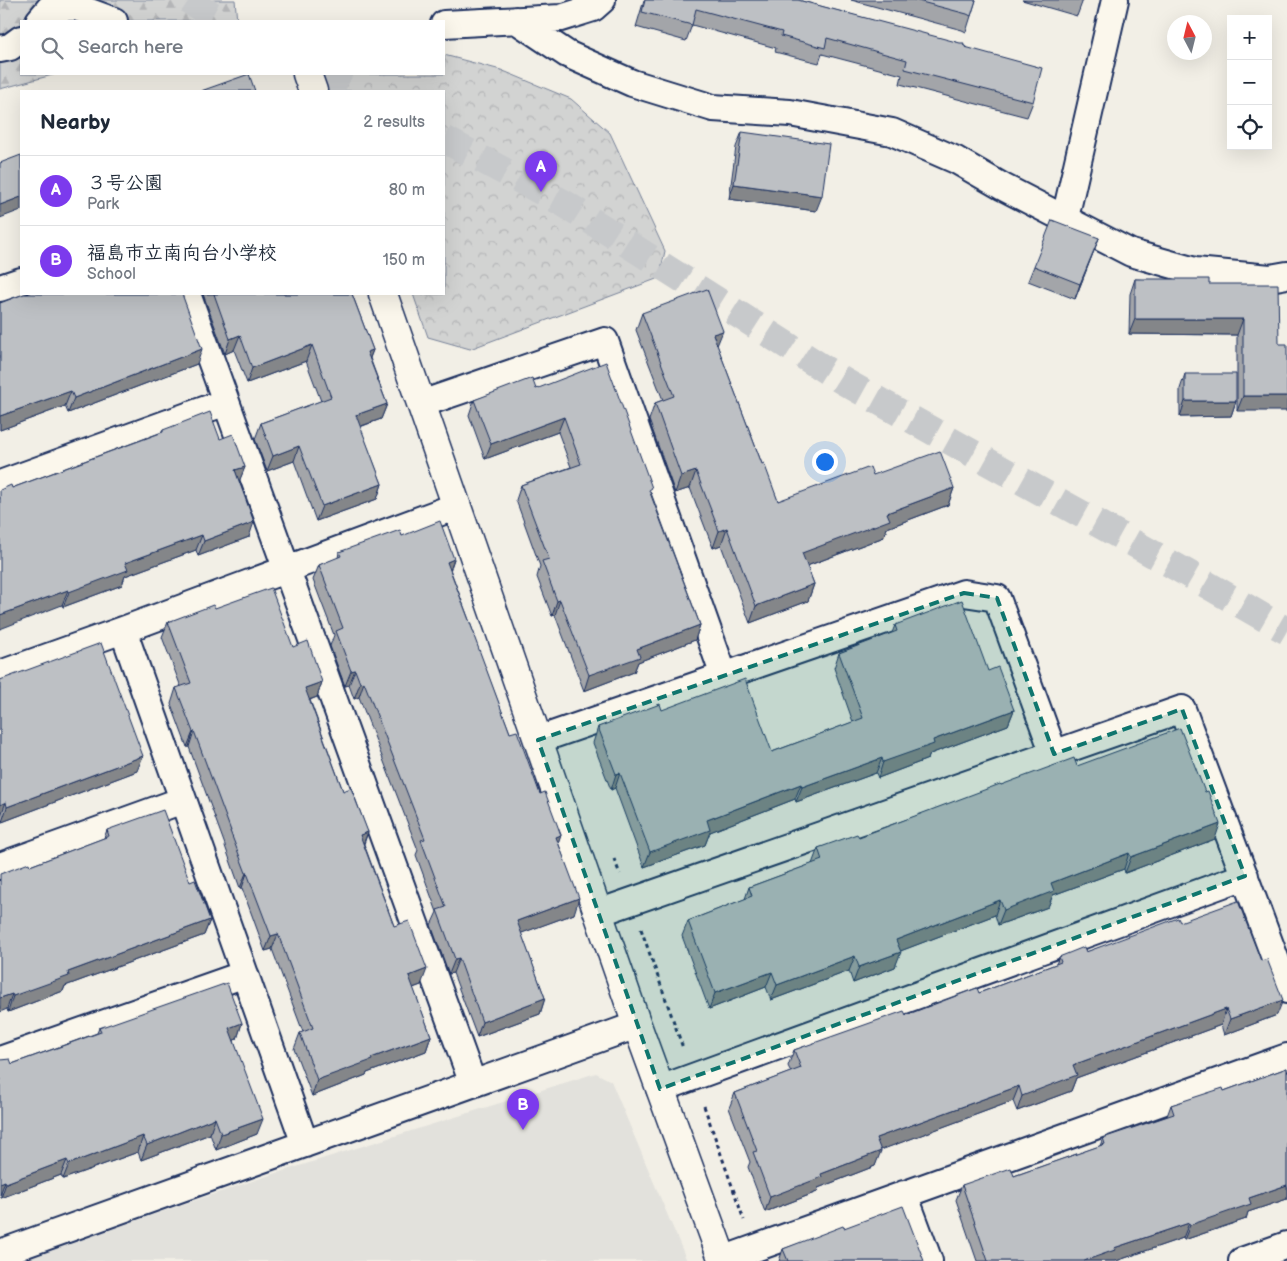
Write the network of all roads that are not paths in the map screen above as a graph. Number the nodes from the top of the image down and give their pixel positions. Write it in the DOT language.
graph roads {
  1 [pos="602,0"];
  2 [pos="1115,0"];
  3 [pos="40,20"];
  4 [pos="111,20"];
  5 [pos="516,20"];
  6 [pos="445,24"];
  7 [pos="20,40"];
  8 [pos="0,49"];
  9 [pos="307,75"];
  10 [pos="313,90"];
  11 [pos="1065,218"];
  12 [pos="1287,275"];
  13 [pos="20,281"];
  14 [pos="0,288"];
  15 [pos="187,295"];
  16 [pos="383,295"];
  17 [pos="226,402"];
  18 [pos="421,404"];
  19 [pos="0,484"];
  20 [pos="457,506"];
  21 [pos="286,568"];
  22 [pos="123,630"];
  23 [pos="0,674"];
  24 [pos="724,676"];
  25 [pos="538,740"];
  26 [pos="1054,754"];
  27 [pos="183,800"];
  28 [pos="0,866"];
  29 [pos="1244,876"];
  30 [pos="598,913"];
  31 [pos="245,974"];
  32 [pos="1287,990"];
  33 [pos="637,1025"];
  34 [pos="1287,1057"];
  35 [pos="0,1060"];
  36 [pos="473,1084"];
  37 [pos="660,1089"];
  38 [pos="305,1144"];
  39 [pos="904,1194"];
  40 [pos="1287,1245"];
  41 [pos="0,1253"];
  42 [pos="722,1260"];
  43 [pos="929,1261"];
  44 [pos="1242,1261"];
  1 -- 5 [label="street"];
  2 -- 11 [label="street"];
  3 -- 4 [label="street"];
  5 -- 6 [label="street"];
  5 -- 11 [label="street"];
  7 -- 8 [label="street"];
  9 -- 10 [label="street"];
  11 -- 12 [label="street"];
  13 -- 14 [label="street"];
  15 -- 17 [label="street"];
  16 -- 18 [label="street"];
  17 -- 19 [label="street"];
  17 -- 21 [label="street"];
  18 -- 20 [label="street"];
  18 -- 24 [label="street"];
  20 -- 21 [label="street"];
  20 -- 25 [label="street"];
  21 -- 22 [label="street"];
  21 -- 36 [label="street"];
  22 -- 23 [label="street"];
  22 -- 27 [label="street"];
  24 -- 25 [label="street"];
  24 -- 26 [label="street"];
  25 -- 30 [label="street"];
  26 -- 29 [label="street"];
  26 -- 30 [label="street"];
  27 -- 28 [label="street"];
  27 -- 31 [label="street"];
  29 -- 32 [label="street"];
  29 -- 37 [label="street"];
  30 -- 33 [label="street"];
  31 -- 35 [label="street"];
  31 -- 38 [label="street"];
  33 -- 36 [label="street"];
  33 -- 37 [label="street"];
  34 -- 39 [label="street"];
  36 -- 38 [label="street"];
  37 -- 42 [label="street"];
  38 -- 41 [label="street"];
  39 -- 42 [label="street"];
  39 -- 43 [label="street"];
  40 -- 44 [label="street"];
}
